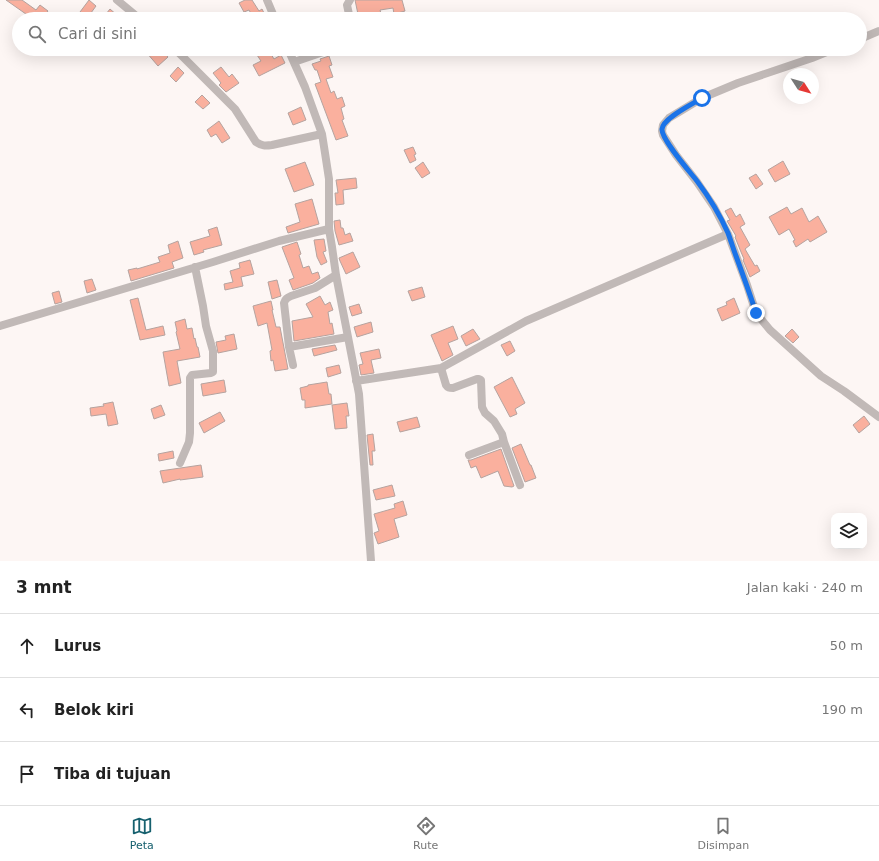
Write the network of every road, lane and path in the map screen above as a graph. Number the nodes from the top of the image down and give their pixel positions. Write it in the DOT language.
graph roads {
  1 [pos="117,0"];
  2 [pos="267,0"];
  3 [pos="350,0"];
  4 [pos="132,12"];
  5 [pos="272,12"];
  6 [pos="348,12"];
  7 [pos="879,31"];
  8 [pos="867,36"];
  9 [pos="182,56"];
  10 [pos="291,56"];
  11 [pos="312,56"];
  12 [pos="817,56"];
  13 [pos="294,62"];
  14 [pos="322,134"];
  15 [pos="330,229"];
  16 [pos="728,234"];
  17 [pos="195,267"];
  18 [pos="336,275"];
  19 [pos="0,326"];
  20 [pos="348,337"];
  21 [pos="289,347"];
  22 [pos="293,365"];
  23 [pos="441,368"];
  24 [pos="356,381"];
  25 [pos="879,417"];
  26 [pos="504,442"];
  27 [pos="469,455"];
  28 [pos="180,463"];
  29 [pos="520,485"];
  30 [pos="371,561"];
  1 -- 4 [label="street"];
  2 -- 5 [label="street"];
  3 -- 6 [label="street"];
  7 -- 8 [label="street"];
  9 -- 14 [label="street"];
  10 -- 13 [label="street"];
  11 -- 13 [label="street"];
  12 -- 16 [label="street"];
  13 -- 14 [label="street"];
  14 -- 15 [label="street"];
  15 -- 17 [label="street"];
  15 -- 18 [label="street"];
  16 -- 23 [label="street"];
  16 -- 25 [label="street"];
  17 -- 19 [label="street"];
  17 -- 28 [label="street"];
  18 -- 20 [label="street"];
  18 -- 21 [label="street"];
  20 -- 21 [label="street"];
  20 -- 24 [label="street"];
  21 -- 22 [label="street"];
  23 -- 24 [label="street"];
  23 -- 26 [label="street"];
  24 -- 30 [label="street"];
  26 -- 27 [label="street"];
  26 -- 29 [label="street"];
}
